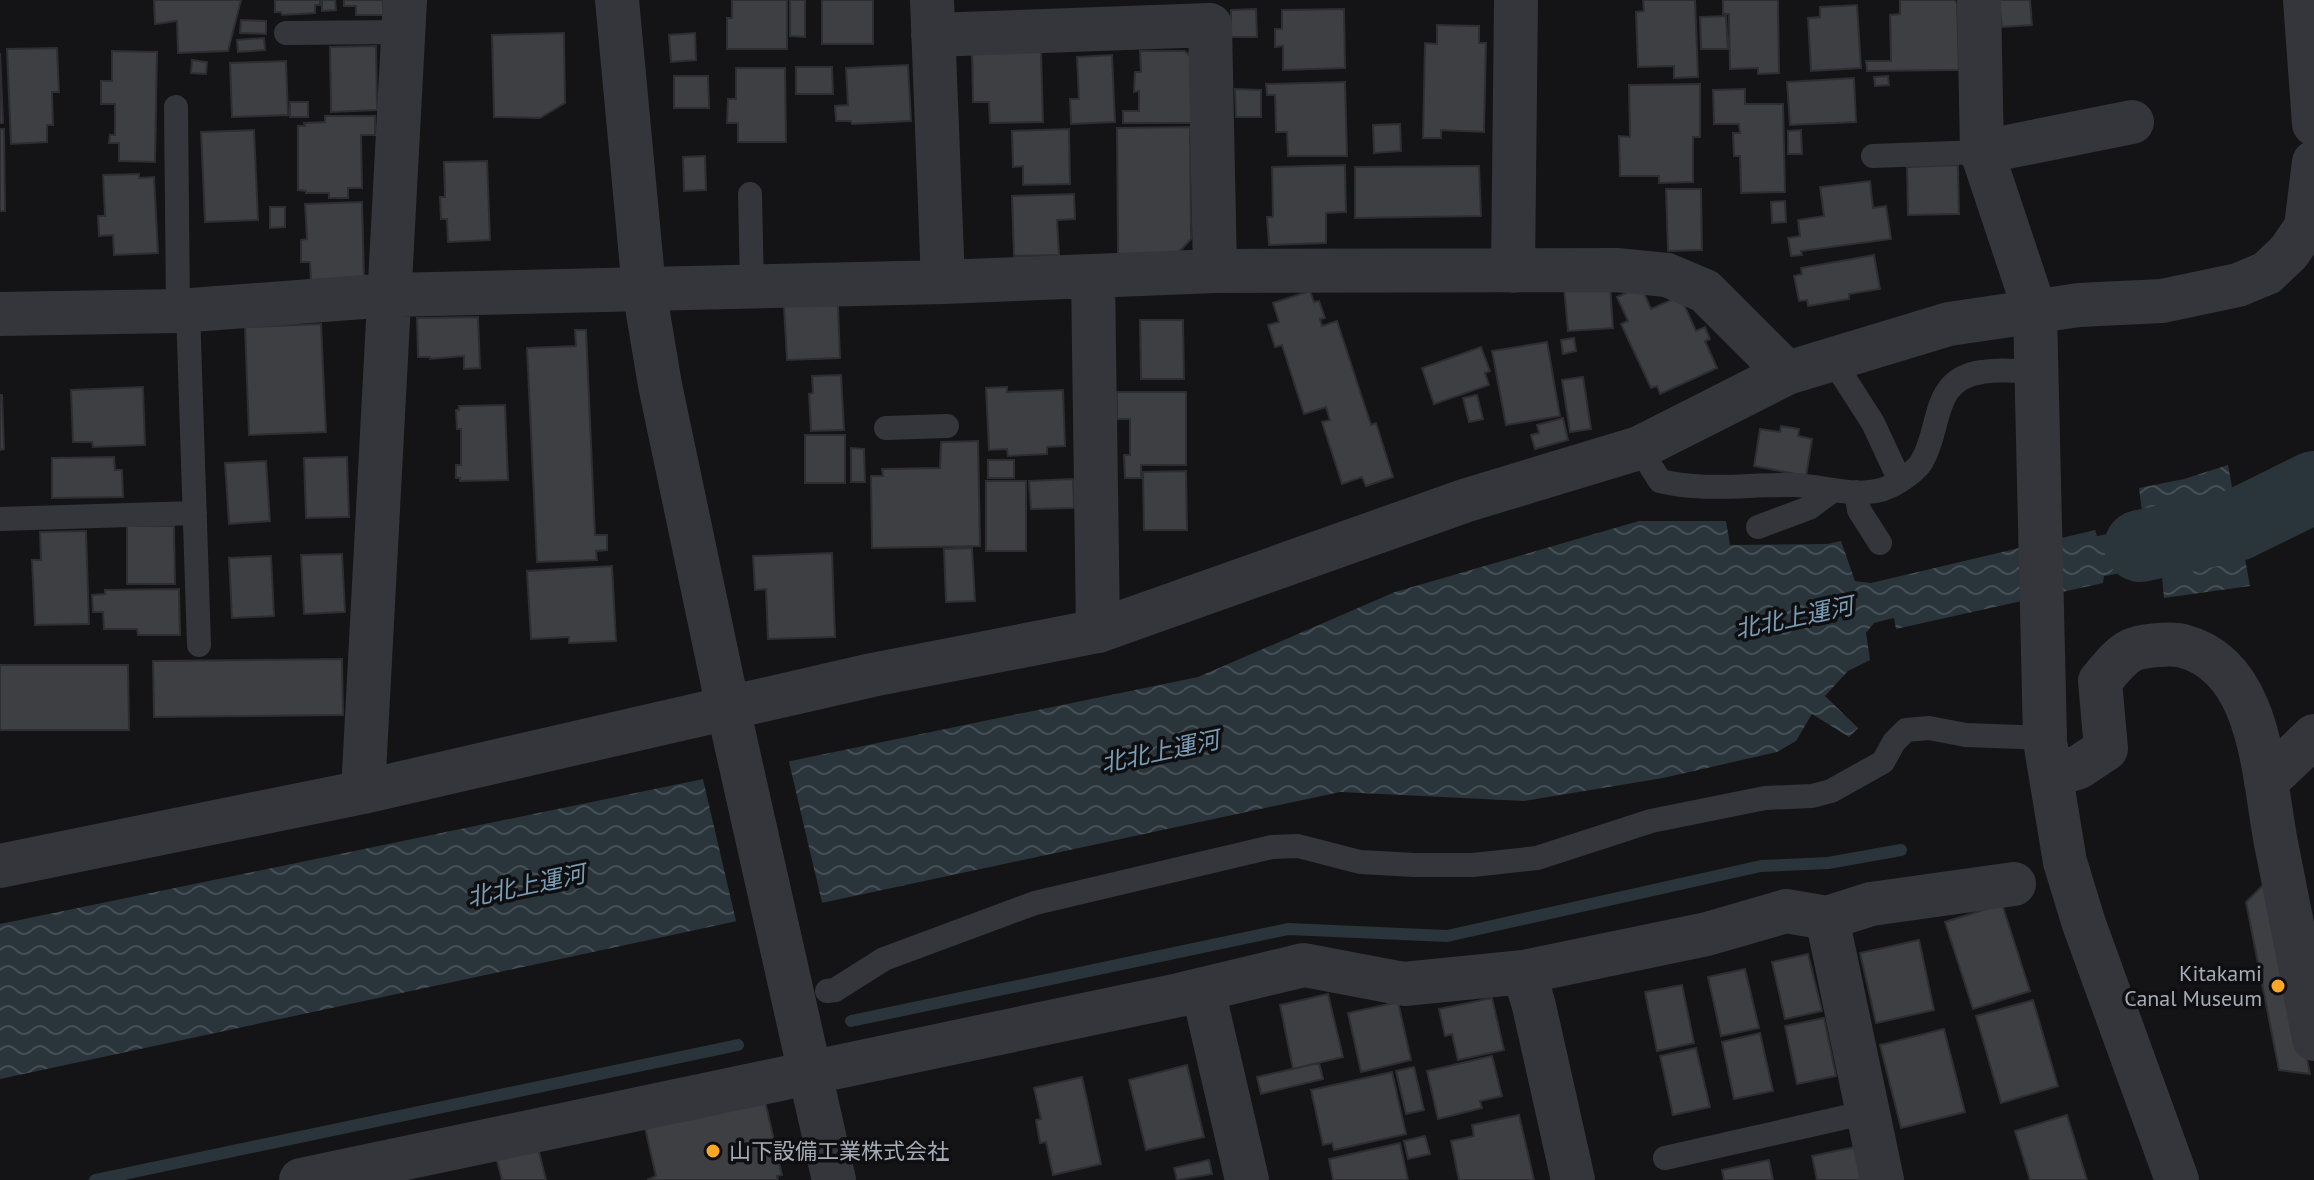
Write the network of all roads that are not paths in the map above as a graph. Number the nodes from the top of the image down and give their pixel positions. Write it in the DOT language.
graph roads {
  1 [pos="617,0"];
  2 [pos="1516,0"];
  3 [pos="1979,0"];
  4 [pos="2305,0"];
  5 [pos="404,16"];
  6 [pos="932,17"];
  7 [pos="286,33"];
  8 [pos="176,107"];
  9 [pos="2132,122"];
  10 [pos="2314,124"];
  11 [pos="1982,152"];
  12 [pos="1873,156"];
  13 [pos="2314,162"];
  14 [pos="750,194"];
  15 [pos="1215,271"];
  16 [pos="1513,271"];
  17 [pos="1093,276"];
  18 [pos="943,282"];
  19 [pos="752,287"];
  20 [pos="644,289"];
  21 [pos="390,295"];
  22 [pos="183,310"];
  23 [pos="2035,311"];
  24 [pos="0,314"];
  25 [pos="1832,359"];
  26 [pos="1787,373"];
  27 [pos="2036,373"];
  28 [pos="947,426"];
  29 [pos="886,428"];
  30 [pos="1639,448"];
  31 [pos="1900,481"];
  32 [pos="1844,492"];
  33 [pos="195,513"];
  34 [pos="0,519"];
  35 [pos="1758,527"];
  36 [pos="1880,543"];
  37 [pos="1098,631"];
  38 [pos="199,645"];
  39 [pos="733,729"];
  40 [pos="2314,736"];
  41 [pos="2048,757"];
  42 [pos="2266,782"];
  43 [pos="363,792"];
  44 [pos="0,866"];
  45 [pos="2014,884"];
  46 [pos="1827,918"];
  47 [pos="1524,972"];
  48 [pos="1203,990"];
  49 [pos="827,991"];
  50 [pos="2314,1039"];
  51 [pos="808,1072"];
  52 [pos="1868,1112"];
  53 [pos="1665,1158"];
  54 [pos="430,1167"];
  55 [pos="301,1180"];
  56 [pos="834,1180"];
  57 [pos="1247,1180"];
  58 [pos="1573,1180"];
  59 [pos="1882,1180"];
  60 [pos="2177,1180"];
  1 -- 20 [label="street"];
  2 -- 16 [label="street"];
  3 -- 11 [label="street"];
  4 -- 10 [label="street"];
  5 -- 7 [label="lane"];
  5 -- 21 [label="street"];
  6 -- 15 [label="street"];
  6 -- 18 [label="street"];
  8 -- 22 [label="lane"];
  9 -- 11 [label="street"];
  11 -- 12 [label="lane"];
  11 -- 23 [label="street"];
  13 -- 23 [label="street"];
  14 -- 19 [label="lane"];
  15 -- 16 [label="street"];
  15 -- 17 [label="street"];
  16 -- 26 [label="street"];
  17 -- 18 [label="street"];
  17 -- 37 [label="street"];
  18 -- 19 [label="street"];
  19 -- 20 [label="street"];
  20 -- 21 [label="street"];
  20 -- 39 [label="street"];
  21 -- 22 [label="street"];
  21 -- 43 [label="street"];
  22 -- 24 [label="street"];
  22 -- 33 [label="lane"];
  23 -- 25 [label="street"];
  23 -- 27 [label="street"];
  25 -- 26 [label="street"];
  25 -- 31 [label="lane"];
  26 -- 30 [label="street"];
  27 -- 31 [label="lane"];
  27 -- 41 [label="street"];
  28 -- 29 [label="lane"];
  30 -- 32 [label="lane"];
  30 -- 37 [label="street"];
  31 -- 32 [label="lane"];
  32 -- 35 [label="lane"];
  32 -- 36 [label="lane"];
  33 -- 34 [label="lane"];
  33 -- 38 [label="lane"];
  37 -- 39 [label="street"];
  39 -- 43 [label="street"];
  39 -- 51 [label="street"];
  40 -- 42 [label="street"];
  41 -- 42 [label="street"];
  41 -- 49 [label="lane"];
  41 -- 60 [label="street"];
  42 -- 50 [label="street"];
  43 -- 44 [label="street"];
  45 -- 46 [label="street"];
  46 -- 47 [label="street"];
  46 -- 52 [label="street"];
  47 -- 48 [label="street"];
  47 -- 58 [label="street"];
  48 -- 51 [label="street"];
  48 -- 57 [label="street"];
  51 -- 54 [label="street"];
  51 -- 56 [label="street"];
  52 -- 53 [label="lane"];
  52 -- 59 [label="street"];
  54 -- 55 [label="street"];
}
